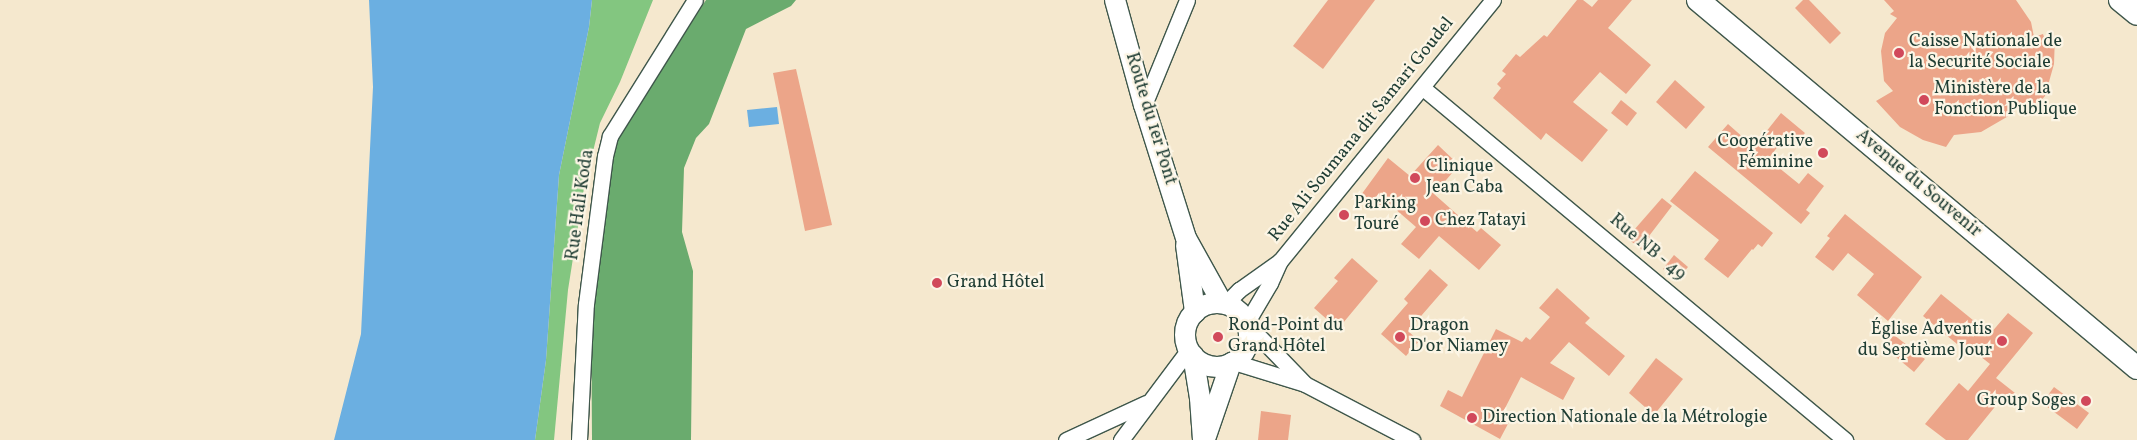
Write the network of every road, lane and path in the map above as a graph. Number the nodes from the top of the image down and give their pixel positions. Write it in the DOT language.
graph roads {
  1 [pos="694,0"];
  2 [pos="1115,0"];
  3 [pos="1187,0"];
  4 [pos="1493,0"];
  5 [pos="1698,0"];
  6 [pos="2120,0"];
  7 [pos="2137,14"];
  8 [pos="1423,88"];
  9 [pos="1144,105"];
  10 [pos="1186,238"];
  11 [pos="1280,261"];
  12 [pos="1223,303"];
  13 [pos="1195,312"];
  14 [pos="1247,324"];
  15 [pos="1191,352"];
  16 [pos="1233,363"];
  17 [pos="2137,368"];
  18 [pos="1305,384"];
  19 [pos="1148,402"];
  20 [pos="1403,438"];
  21 [pos="579,440"];
  22 [pos="1066,440"];
  23 [pos="1121,440"];
  24 [pos="1204,440"];
  25 [pos="1845,440"];
  1 -- 21 [label="street, Rue Hali Koda"];
  2 -- 9 [label="street, Route du 1er Pont"];
  3 -- 9 [label="street"];
  4 -- 8 [label="street, Rue Ali Soumana dit Samari Goudel"];
  5 -- 17 [label="main road, Avenue du Souvenir"];
  6 -- 7 [label="main road"];
  8 -- 11 [label="street, Rue Ali Soumana dit Samari Goudel"];
  8 -- 25 [label="street, Rue NB - 49"];
  9 -- 10 [label="street, Route du 1er Pont"];
  10 -- 12 [label="street, Route du 1er Pont"];
  10 -- 13 [label="street, Route du 1er Pont"];
  11 -- 12 [label="street, Rue Ali Soumana dit Samari Goudel"];
  11 -- 14 [label="street, Rue Ali Soumana dit Samari Goudel"];
  12 -- 13 [label="street"];
  12 -- 14 [label="street"];
  13 -- 15 [label="street"];
  14 -- 16 [label="street"];
  14 -- 18 [label="street"];
  15 -- 16 [label="street"];
  15 -- 19 [label="street"];
  15 -- 24 [label="street"];
  16 -- 18 [label="street"];
  16 -- 24 [label="street"];
  18 -- 20 [label="street"];
  19 -- 22 [label="street"];
  19 -- 23 [label="street"];
}
